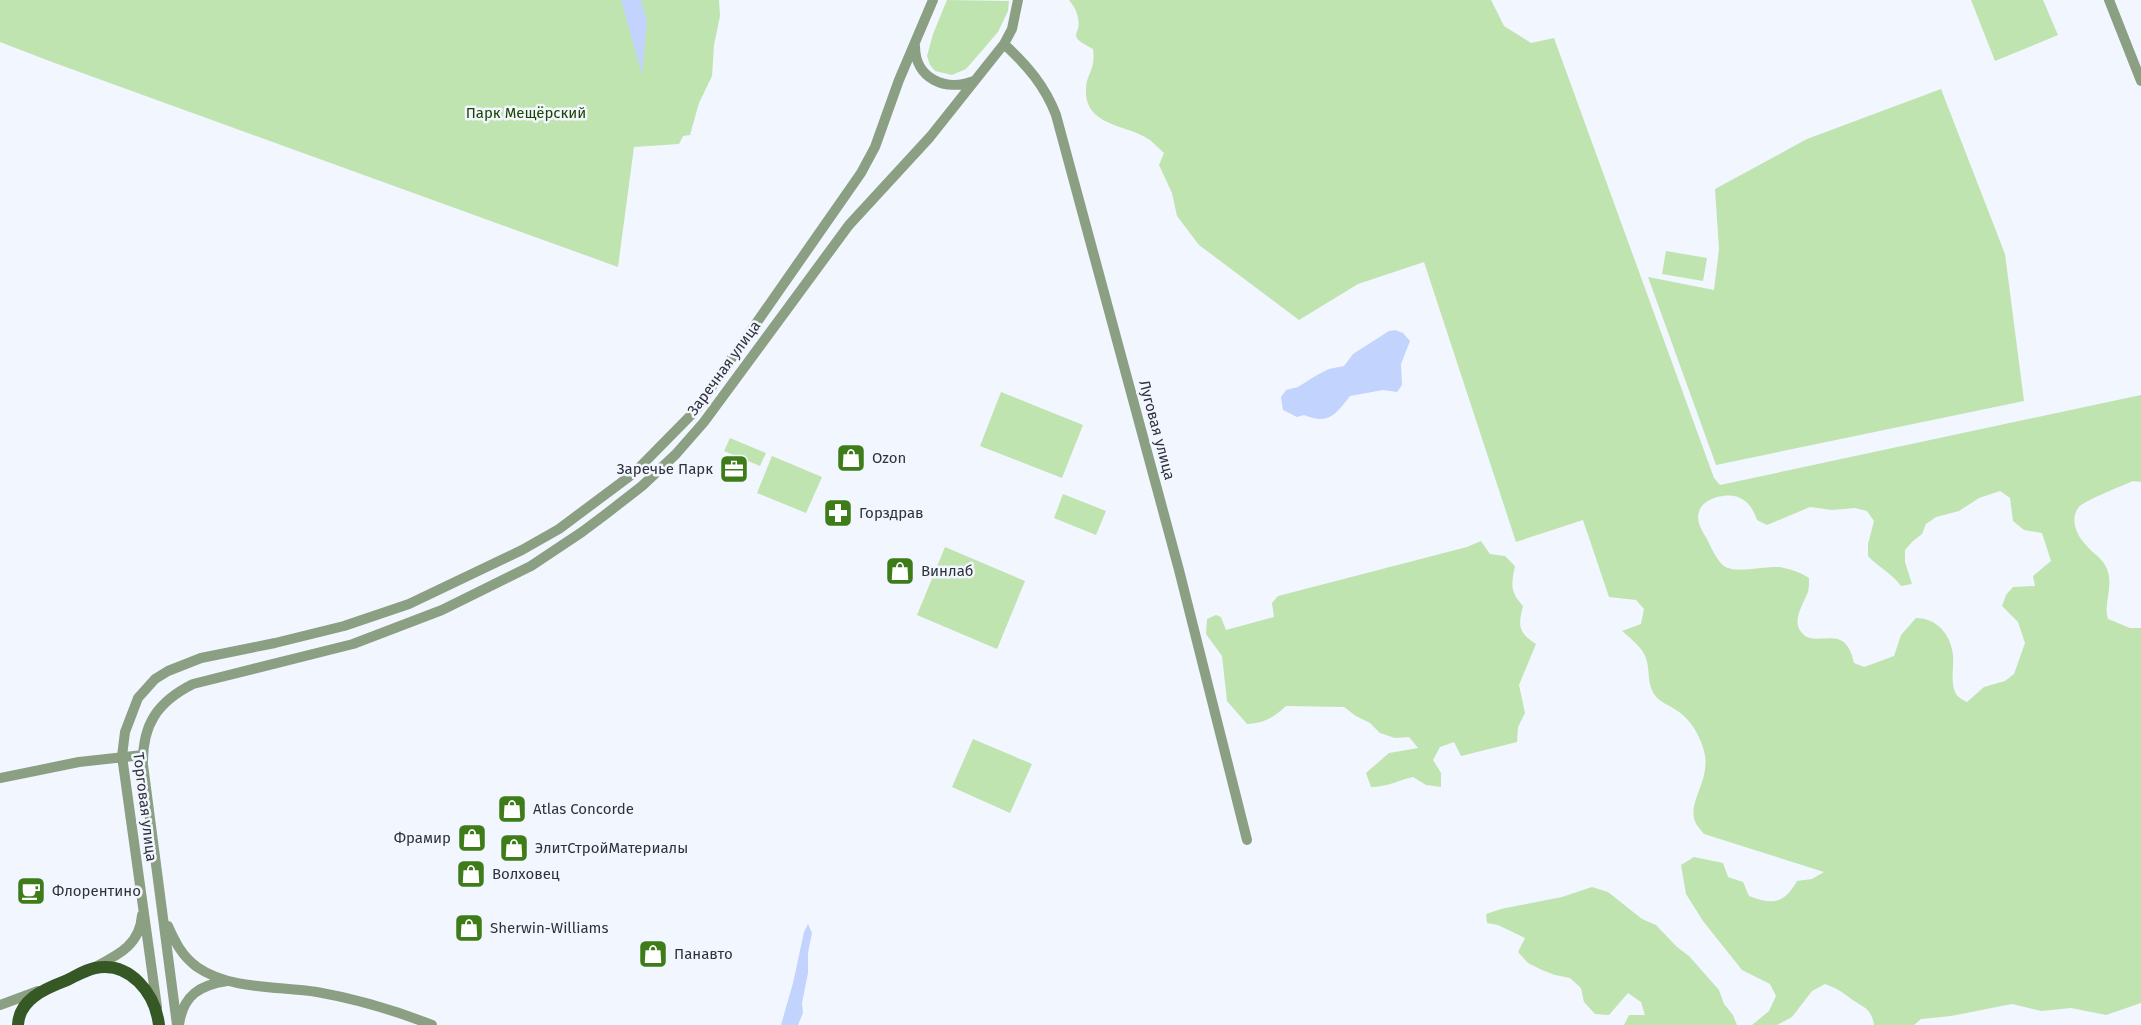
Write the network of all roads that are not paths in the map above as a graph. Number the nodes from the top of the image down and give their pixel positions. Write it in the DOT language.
graph roads {
  1 [pos="933,0"];
  2 [pos="1018,0"];
  3 [pos="2109,0"];
  4 [pos="915,42"];
  5 [pos="1004,44"];
  6 [pos="974,81"];
  7 [pos="2141,81"];
  8 [pos="435,592"];
  9 [pos="442,610"];
  10 [pos="143,755"];
  11 [pos="122,756"];
  12 [pos="0,778"];
  13 [pos="1247,840"];
  14 [pos="142,897"];
  15 [pos="163,912"];
  16 [pos="94,968"];
  17 [pos="230,981"];
  18 [pos="47,988"];
  19 [pos="0,1005"];
  20 [pos="158,1021"];
  21 [pos="18,1025"];
  22 [pos="178,1025"];
  23 [pos="432,1025"];
  1 -- 4 [label="street, Заречная улица"];
  2 -- 5 [label="street, Заречная улица"];
  3 -- 7 [label="street"];
  4 -- 6 [label="street"];
  4 -- 8 [label="street, Заречная улица"];
  5 -- 6 [label="street, Заречная улица"];
  5 -- 13 [label="street, Луговая улица"];
  6 -- 9 [label="street, Заречная улица"];
  8 -- 11 [label="street, Торговая улица"];
  9 -- 10 [label="street, Торговая улица"];
  10 -- 11 [label="street"];
  10 -- 15 [label="street, Торговая улица"];
  11 -- 12 [label="street"];
  11 -- 14 [label="street, Торговая улица"];
  14 -- 16 [label="street"];
  14 -- 20 [label="street, Торговая улица"];
  15 -- 17 [label="street"];
  15 -- 22 [label="street, Торговая улица"];
  16 -- 18 [label="main road"];
  16 -- 20 [label="main road"];
  17 -- 22 [label="street"];
  17 -- 23 [label="street"];
  18 -- 19 [label="street"];
  18 -- 21 [label="main road"];
}
